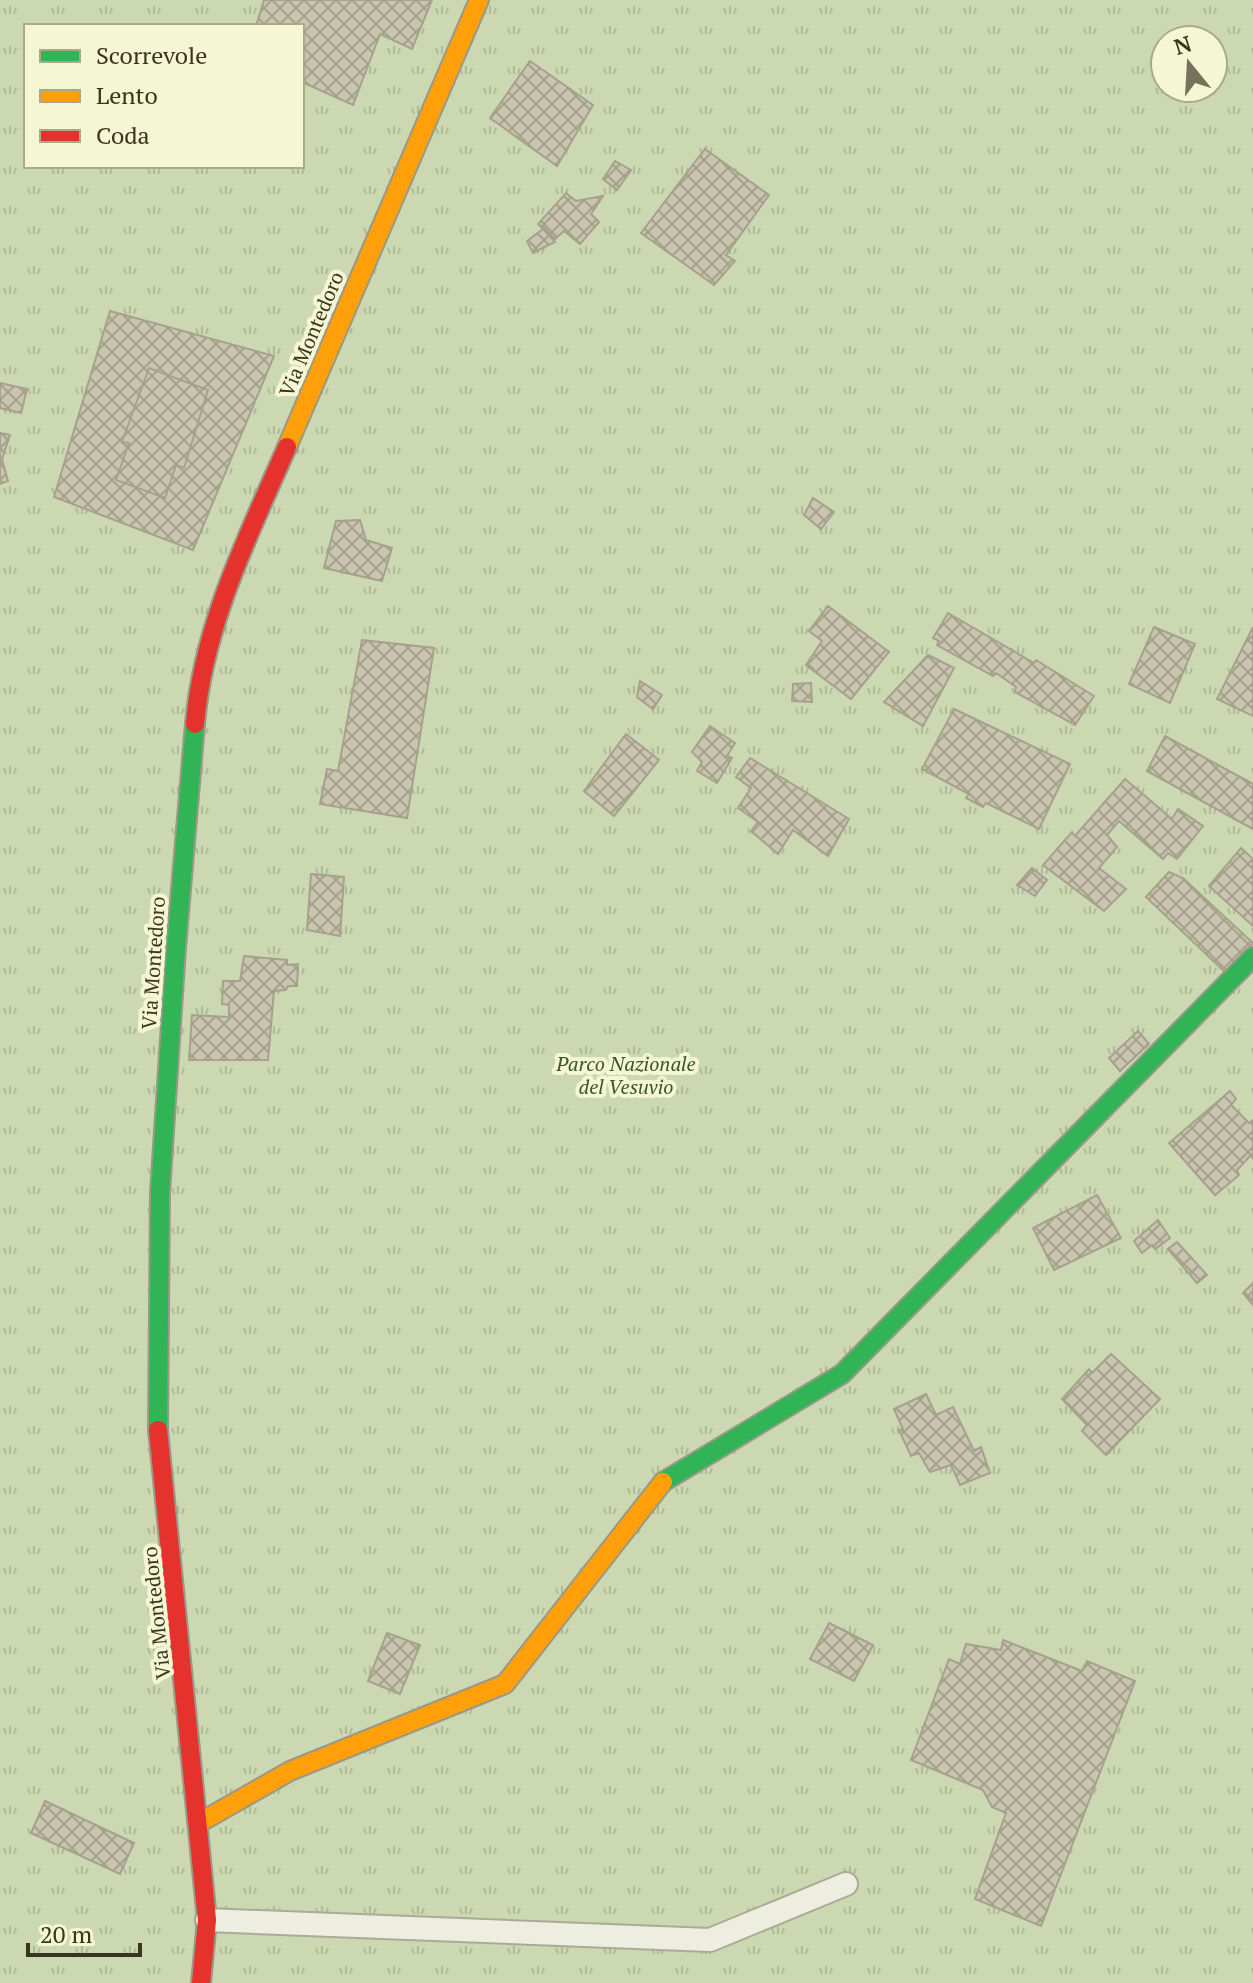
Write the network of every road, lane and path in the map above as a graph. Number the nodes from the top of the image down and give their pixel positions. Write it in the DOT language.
graph roads {
  1 [pos="479,0"];
  2 [pos="1253,957"];
  3 [pos="199,1823"];
  4 [pos="846,1884"];
  5 [pos="207,1920"];
  6 [pos="201,1983"];
  1 -- 3 [label="street, Via Montedoro"];
  2 -- 3 [label="street"];
  3 -- 5 [label="street, Via Montedoro"];
  4 -- 5 [label="lane"];
  5 -- 6 [label="street, Via Montedoro"];
}
